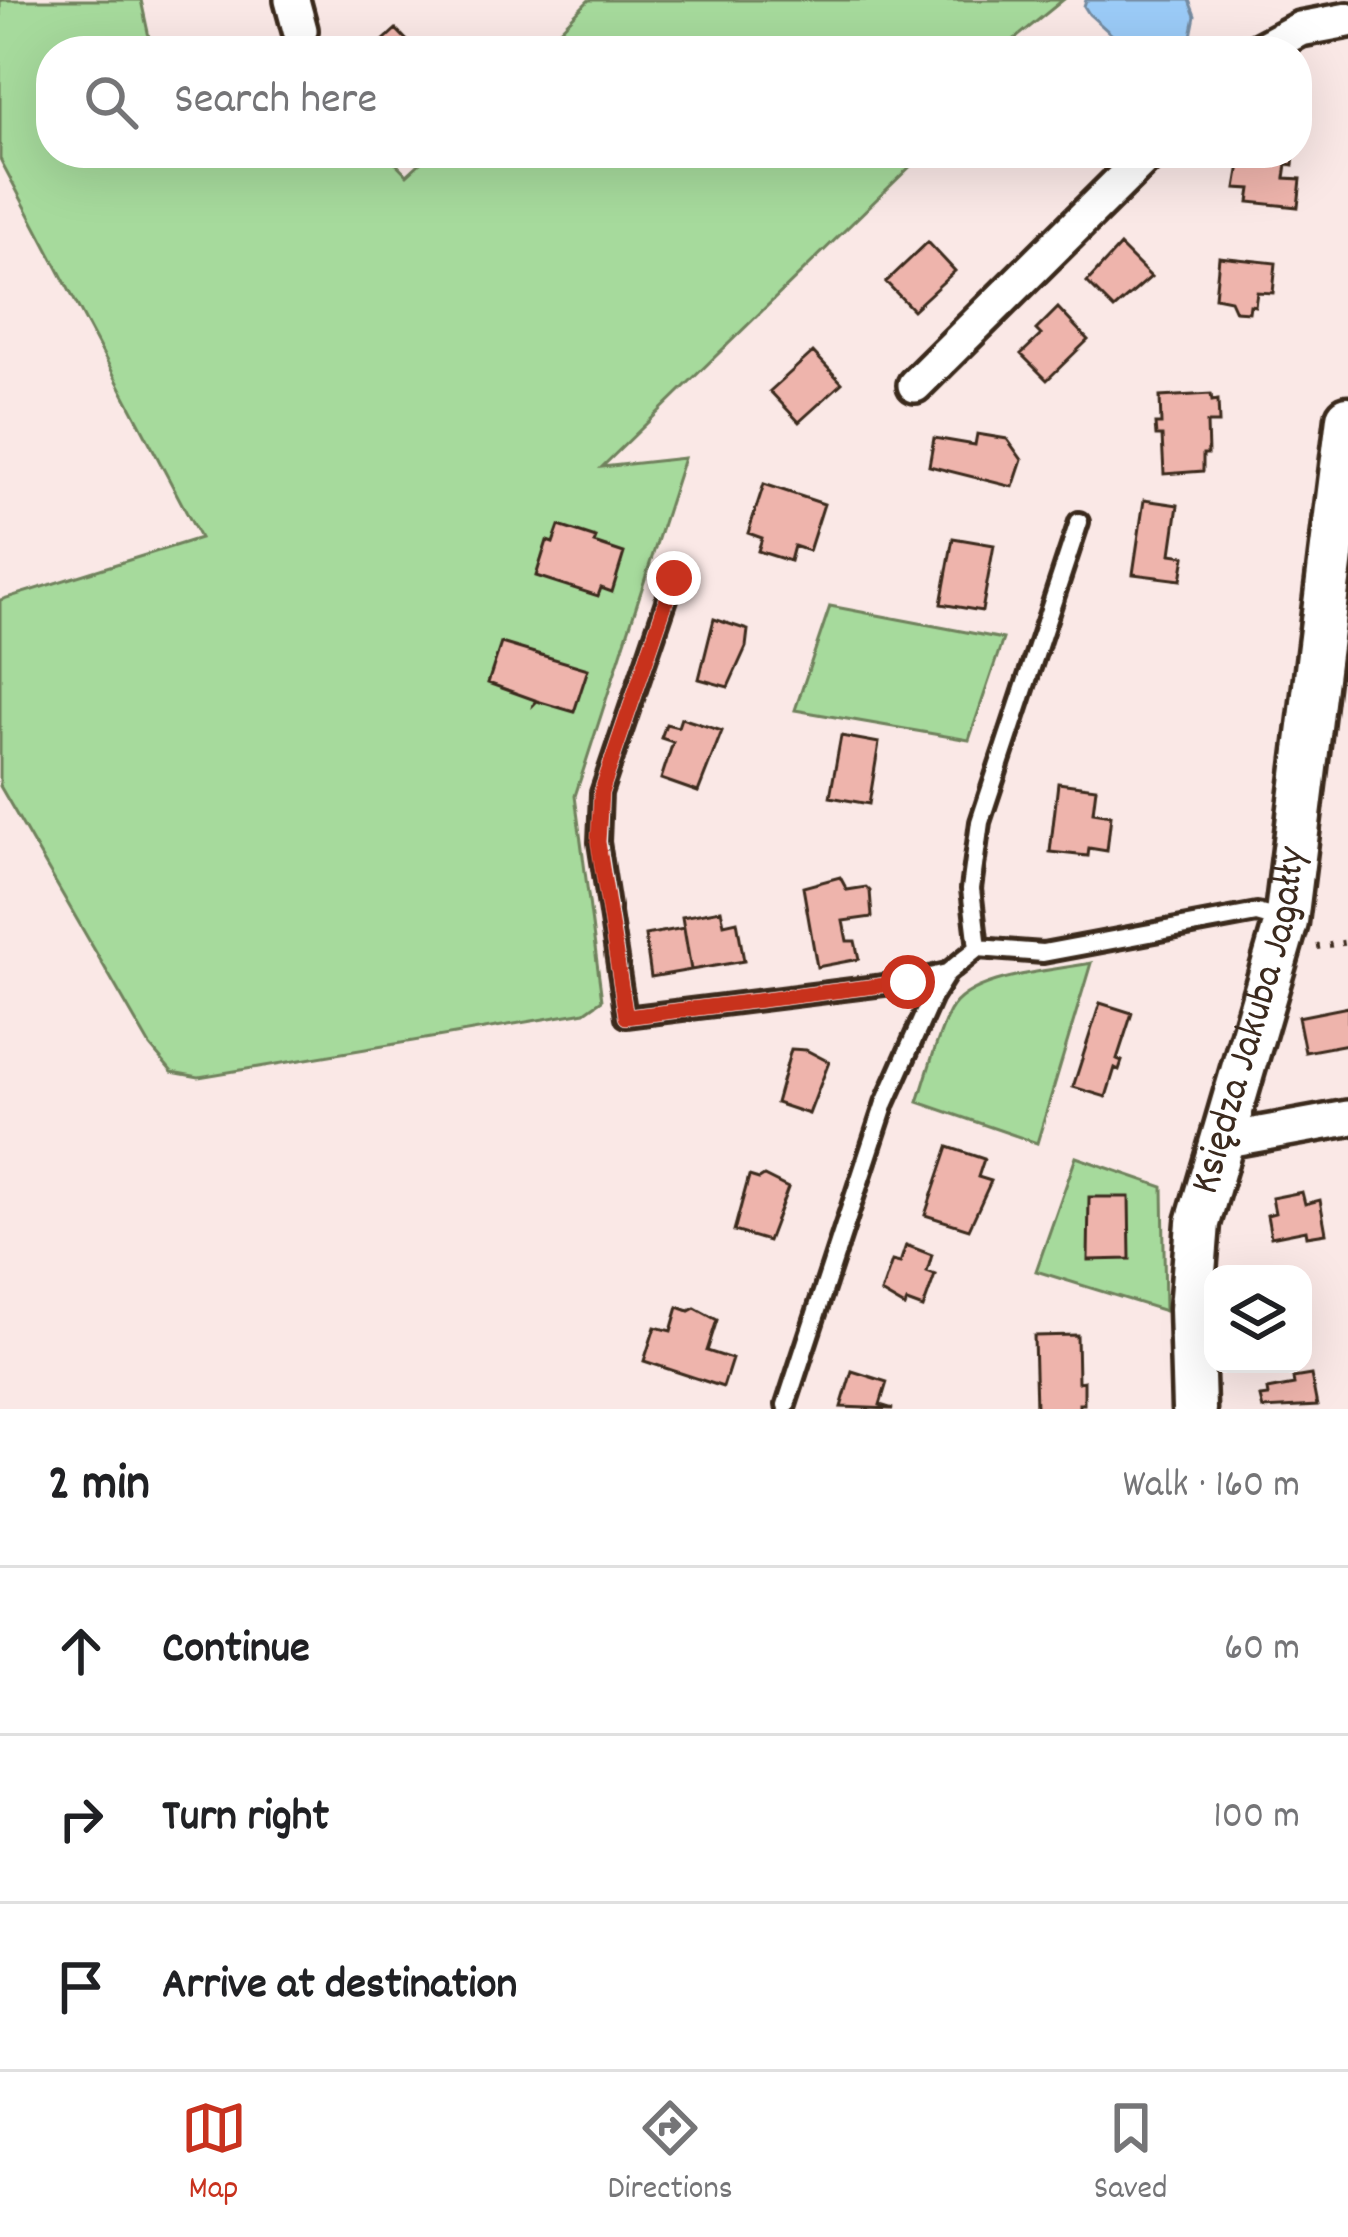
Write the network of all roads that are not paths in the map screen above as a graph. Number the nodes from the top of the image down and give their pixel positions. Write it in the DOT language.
graph roads {
  1 [pos="1348,20"];
  2 [pos="1287,36"];
  3 [pos="1134,168"];
  4 [pos="915,386"];
  5 [pos="1348,418"];
  6 [pos="1079,522"];
  7 [pos="674,578"];
  8 [pos="1299,935"];
  9 [pos="978,948"];
  10 [pos="947,973"];
  11 [pos="1348,1118"];
  12 [pos="1222,1141"];
  13 [pos="786,1405"];
  14 [pos="1194,1409"];
  1 -- 2 [label="street"];
  3 -- 4 [label="street"];
  5 -- 8 [label="street, Księdza Jakuba Jagałły"];
  6 -- 9 [label="lane"];
  7 -- 10 [label="lane"];
  8 -- 9 [label="lane"];
  8 -- 12 [label="street, Księdza Jakuba Jagałły"];
  9 -- 10 [label="lane"];
  10 -- 13 [label="lane"];
  11 -- 12 [label="street"];
  12 -- 14 [label="street, Księdza Jakuba Jagałły"];
}
